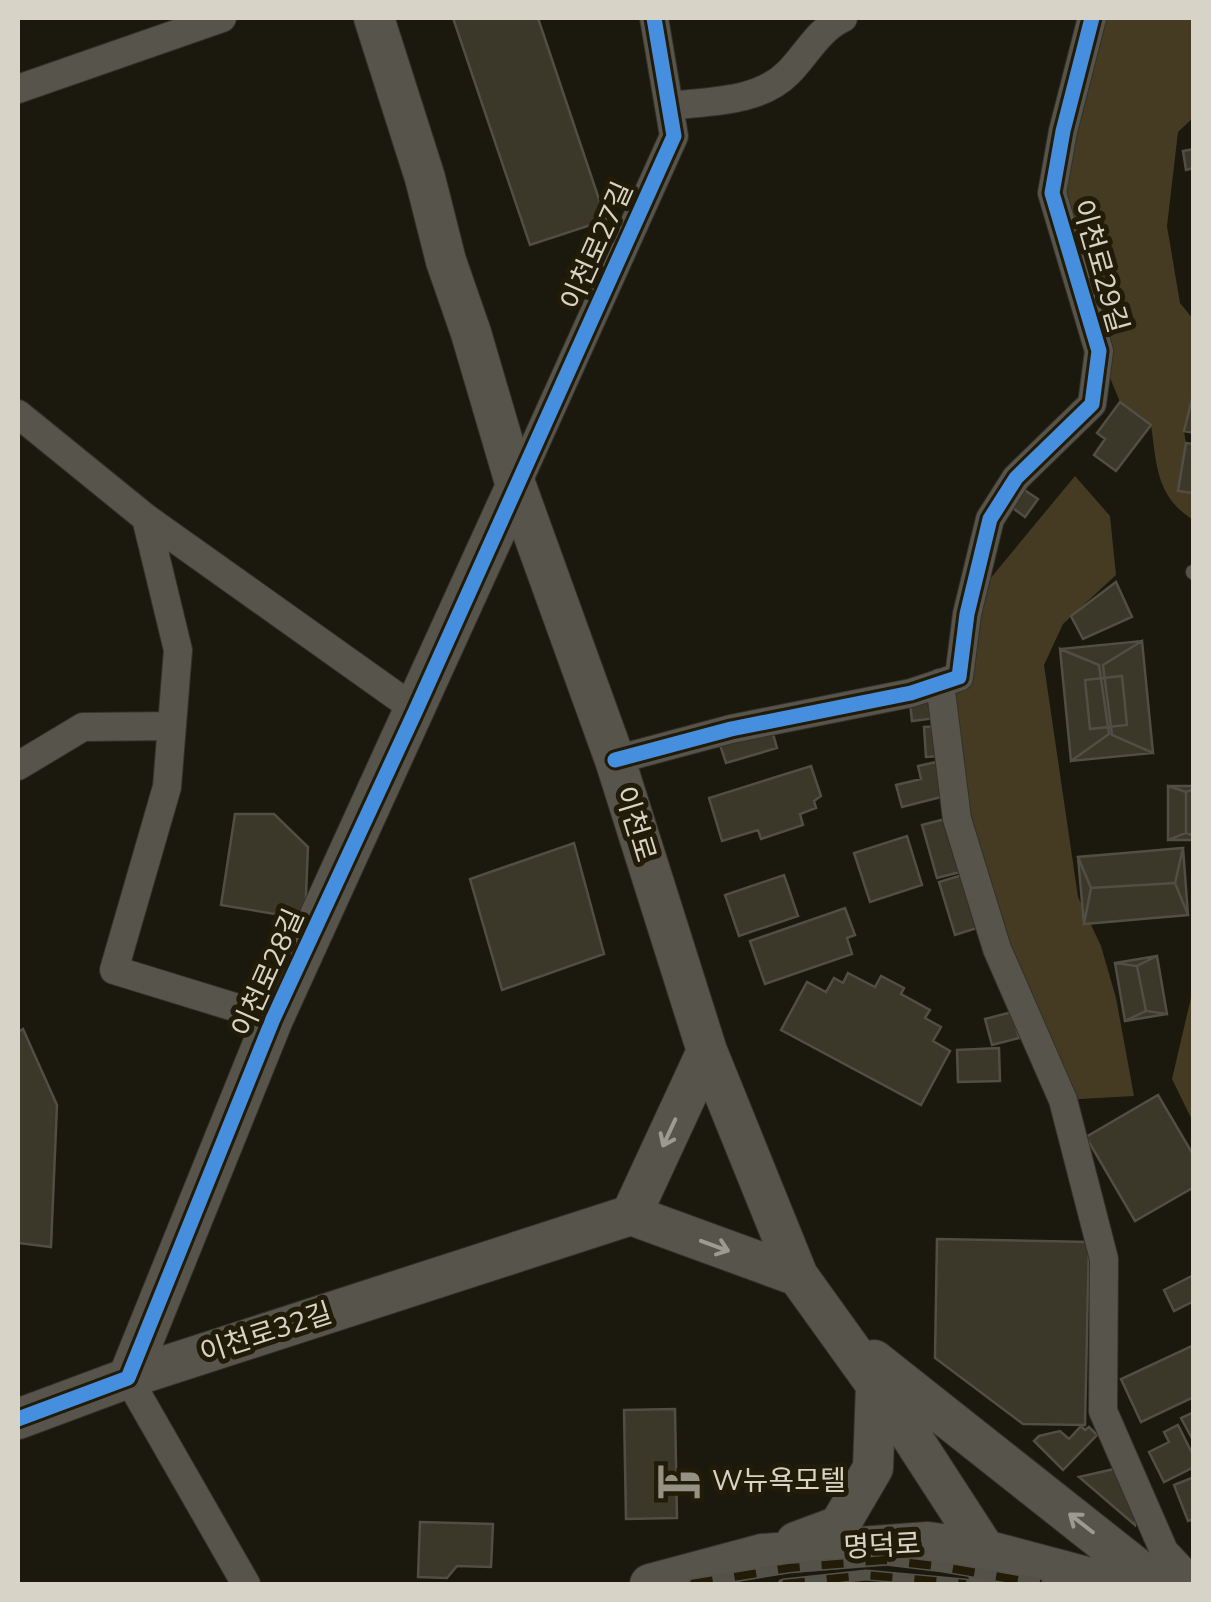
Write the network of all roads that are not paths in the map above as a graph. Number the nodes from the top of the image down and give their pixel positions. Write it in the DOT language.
graph roads {
  1 [pos="222,18"];
  2 [pos="374,18"];
  3 [pos="654,18"];
  4 [pos="843,18"];
  5 [pos="1092,18"];
  6 [pos="18,90"];
  7 [pos="669,106"];
  8 [pos="18,414"];
  9 [pos="516,486"];
  10 [pos="146,518"];
  11 [pos="940,683"];
  12 [pos="416,710"];
  13 [pos="172,726"];
  14 [pos="615,760"];
  15 [pos="18,766"];
  16 [pos="273,1019"];
  17 [pos="706,1051"];
  18 [pos="631,1215"];
  19 [pos="798,1276"];
  20 [pos="834,1328"];
  21 [pos="128,1378"];
  22 [pos="876,1386"];
  23 [pos="18,1419"];
  24 [pos="762,1554"];
  25 [pos="988,1567"];
  26 [pos="246,1584"];
  27 [pos="650,1584"];
  28 [pos="1113,1584"];
  29 [pos="1157,1584"];
  30 [pos="1194,1584"];
  1 -- 6 [label="street"];
  2 -- 9 [label="main road, 이천로"];
  3 -- 7 [label="street, 이천로27길"];
  4 -- 7 [label="street"];
  5 -- 11 [label="street, 이천로29길"];
  7 -- 9 [label="street, 이천로27길"];
  8 -- 10 [label="street"];
  9 -- 12 [label="main road, 이천로28길"];
  9 -- 14 [label="main road, 이천로"];
  10 -- 12 [label="street"];
  10 -- 13 [label="street"];
  11 -- 14 [label="street"];
  11 -- 30 [label="street"];
  12 -- 16 [label="main road, 이천로28길"];
  13 -- 15 [label="street"];
  13 -- 16 [label="street"];
  14 -- 17 [label="main road, 이천로"];
  16 -- 21 [label="main road, 이천로28길"];
  17 -- 18 [label="main road, one-way"];
  17 -- 19 [label="main road, 이천로"];
  18 -- 19 [label="main road, one-way"];
  18 -- 21 [label="main road, 이천로32길"];
  19 -- 20 [label="main road, 이천로"];
  20 -- 22 [label="main road, 이천로"];
  29 -- 20 [label="main road, one-way"];
  21 -- 23 [label="main road"];
  21 -- 26 [label="street"];
  22 -- 24 [label="main road"];
  22 -- 25 [label="main road, 이천로"];
  24 -- 25 [label="main road, 명덕로"];
  24 -- 27 [label="main road, 명덕로"];
  25 -- 28 [label="main road, 명덕로"];
}
